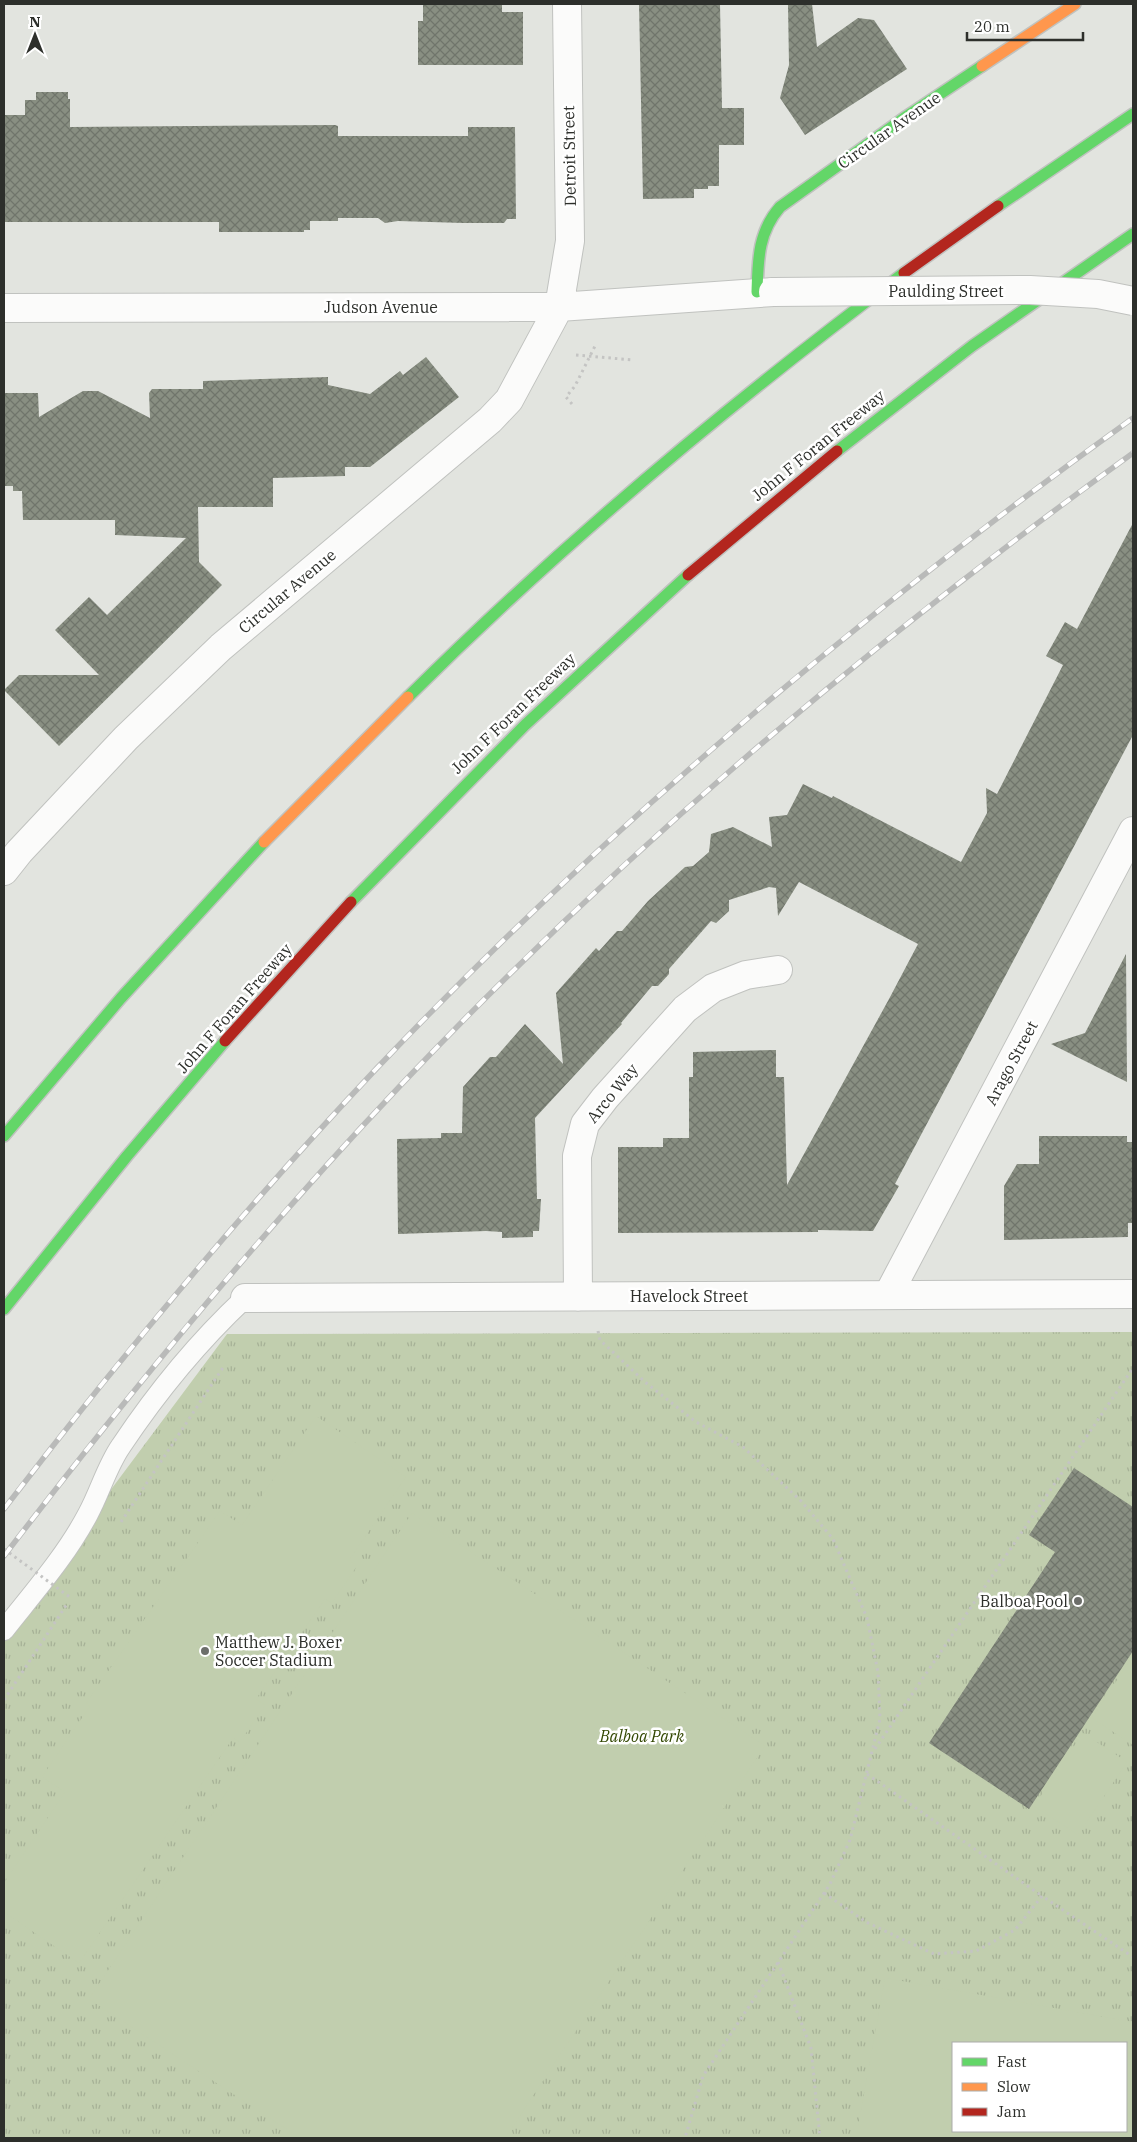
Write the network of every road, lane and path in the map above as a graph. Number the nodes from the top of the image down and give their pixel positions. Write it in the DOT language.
graph roads {
  1 [pos="567,4"];
  2 [pos="1075,4"];
  3 [pos="1133,114"];
  4 [pos="1133,234"];
  5 [pos="765,292"];
  6 [pos="1133,301"];
  7 [pos="559,307"];
  8 [pos="4,308"];
  9 [pos="596,344"];
  10 [pos="576,355"];
  11 [pos="591,356"];
  12 [pos="633,360"];
  13 [pos="572,404"];
  14 [pos="1133,831"];
  15 [pos="9,857"];
  16 [pos="778,970"];
  17 [pos="4,1136"];
  18 [pos="1133,1294"];
  19 [pos="888,1295"];
  20 [pos="587,1297"];
  21 [pos="245,1298"];
  22 [pos="4,1309"];
  23 [pos="227,1361"];
  24 [pos="1133,1368"];
  25 [pos="167,1452"];
  26 [pos="4,1549"];
  27 [pos="4,1630"];
  28 [pos="4,1700"];
  29 [pos="873,1752"];
  30 [pos="867,1774"];
  31 [pos="824,1893"];
  32 [pos="1042,1896"];
  33 [pos="1133,1957"];
  34 [pos="778,1962"];
  35 [pos="685,2138"];
  36 [pos="820,2138"];
  1 -- 7 [label="street, Detroit Street"];
  2 -- 5 [label="main road, Circular Avenue"];
  3 -- 17 [label="main road"];
  4 -- 22 [label="main road, John F Foran Freeway"];
  5 -- 6 [label="street, Paulding Street, bridge"];
  5 -- 7 [label="street, Judson Avenue"];
  7 -- 8 [label="street, Judson Avenue"];
  7 -- 15 [label="street, Circular Avenue"];
  9 -- 11 [label="path"];
  10 -- 11 [label="path"];
  11 -- 12 [label="path"];
  11 -- 13 [label="path"];
  14 -- 19 [label="street, Arago Street"];
  16 -- 20 [label="street, Arco Way"];
  18 -- 19 [label="street, Havelock Street"];
  19 -- 20 [label="street, Havelock Street"];
  20 -- 21 [label="street, Havelock Street"];
  20 -- 29 [label="path"];
  21 -- 27 [label="lane"];
  23 -- 25 [label="path"];
  24 -- 29 [label="path"];
  26 -- 28 [label="path, bridge"];
  29 -- 30 [label="path"];
  30 -- 31 [label="path"];
  30 -- 32 [label="path"];
  31 -- 32 [label="path"];
  31 -- 34 [label="path"];
  32 -- 33 [label="path"];
  34 -- 35 [label="path"];
  34 -- 36 [label="path"];
}
